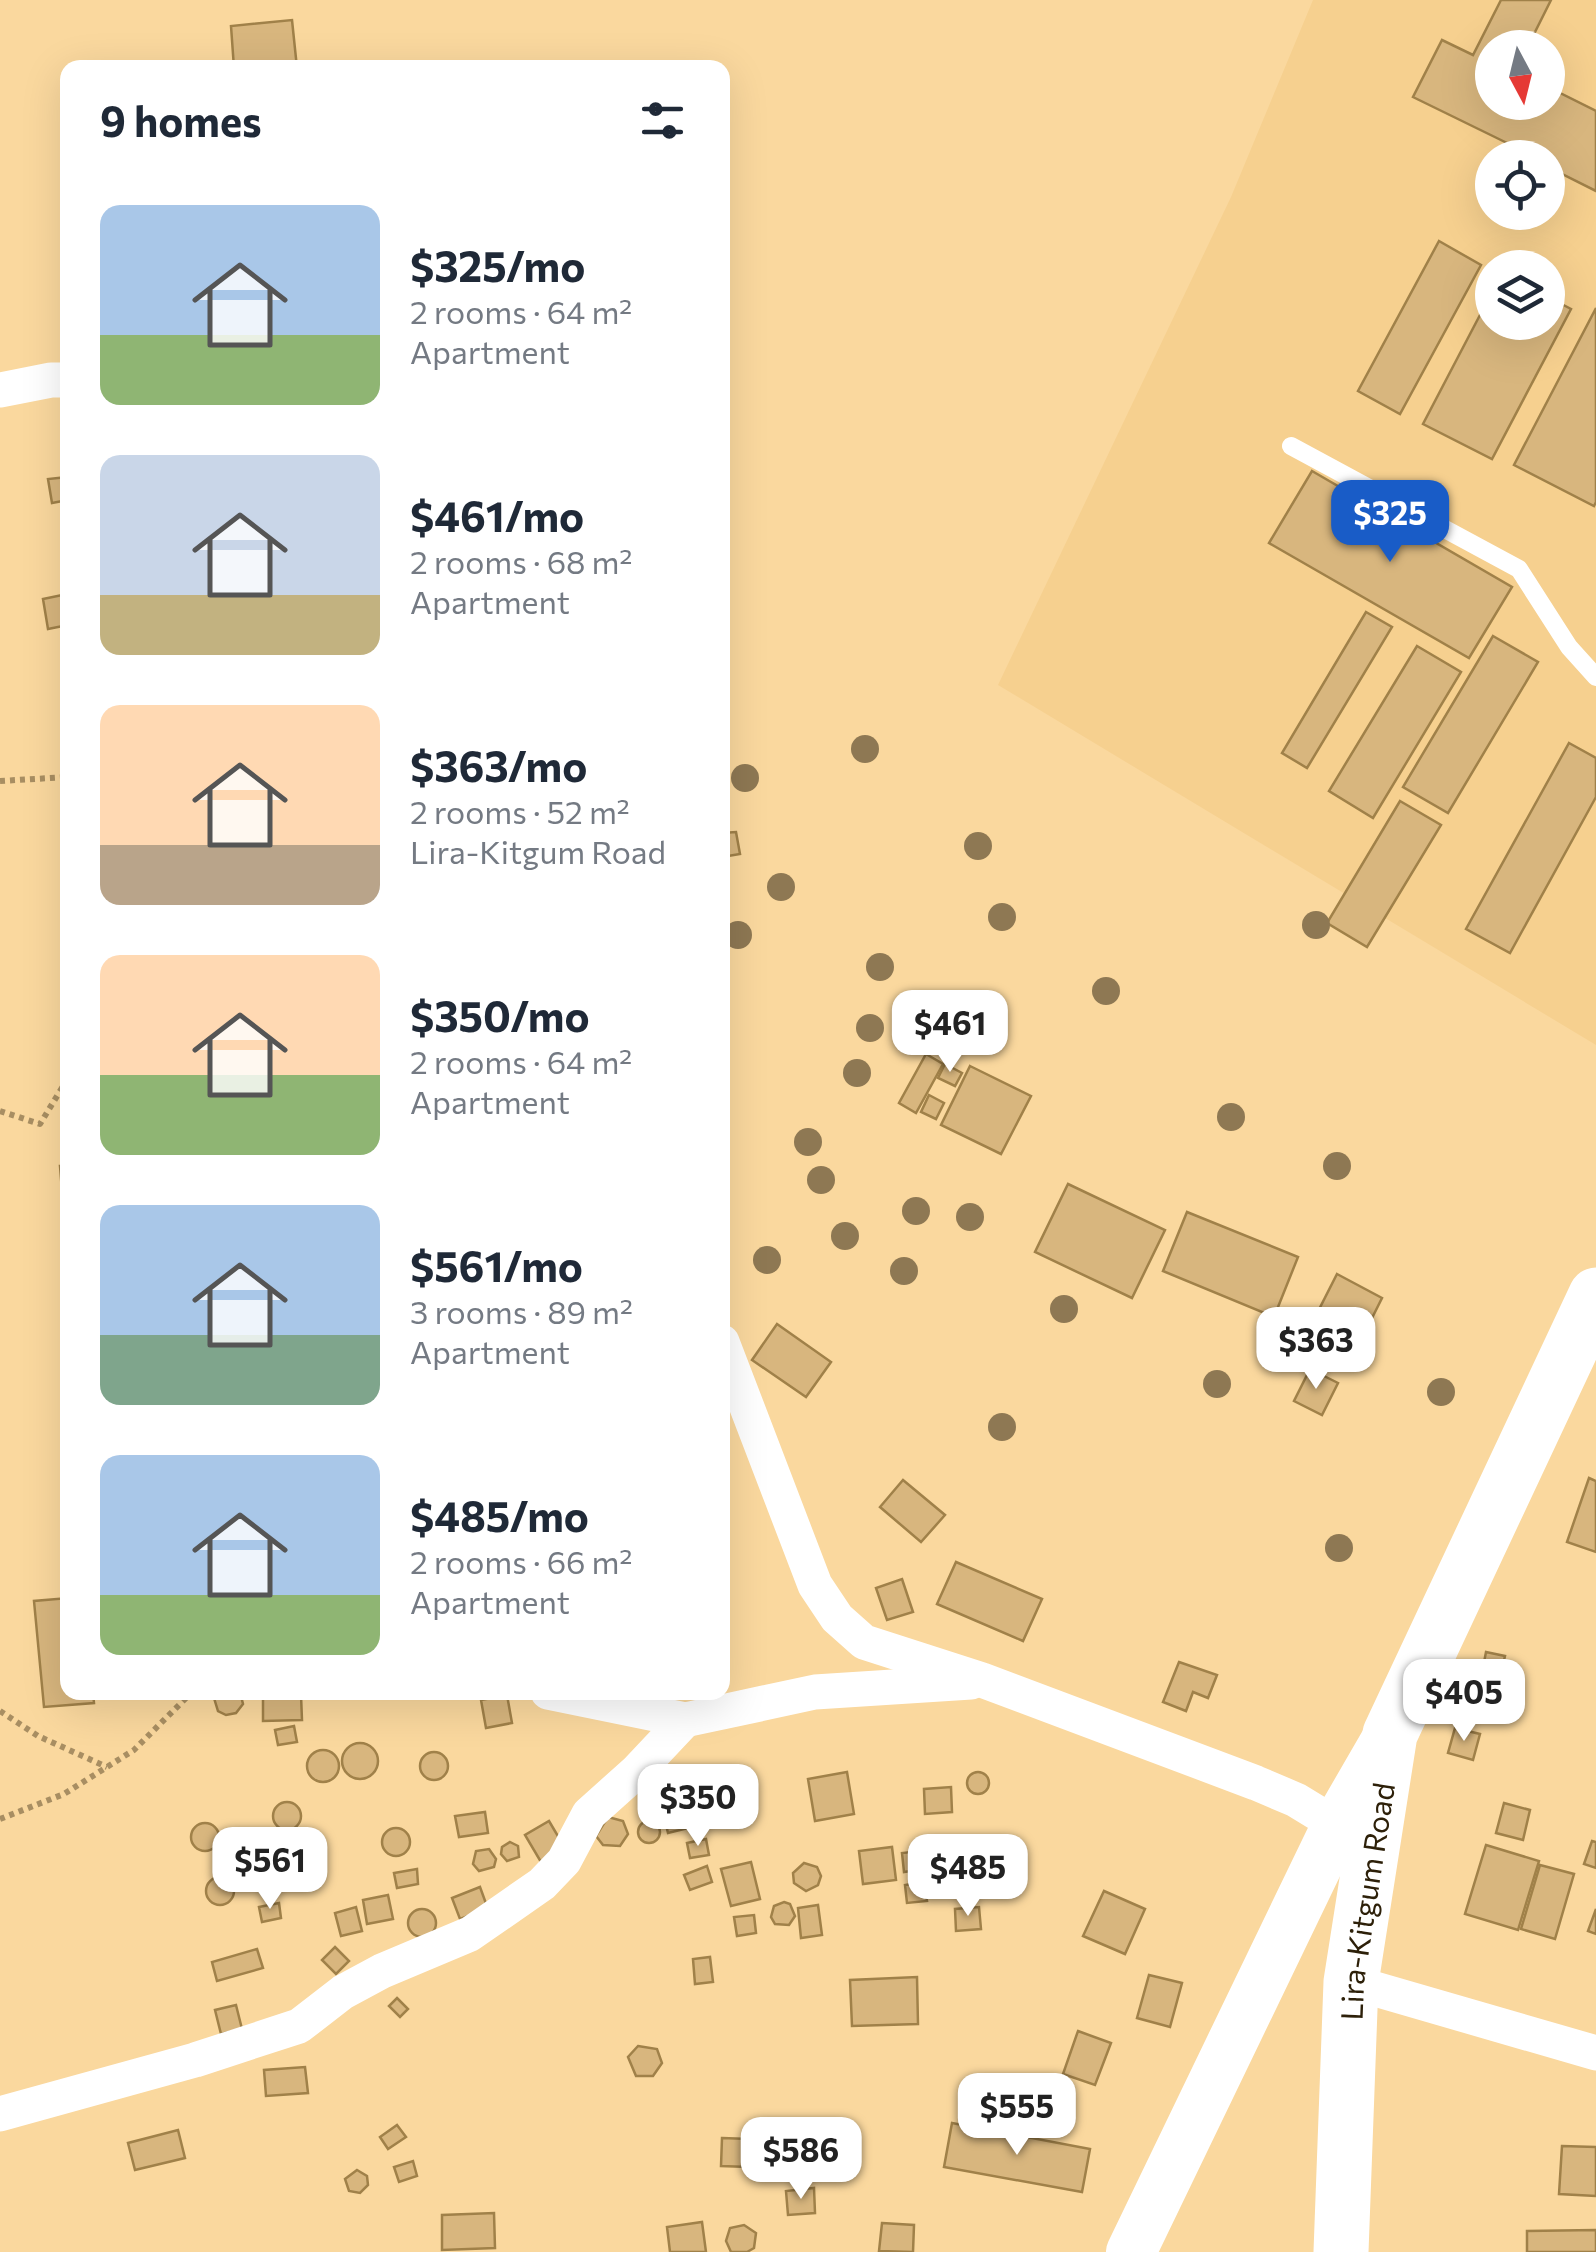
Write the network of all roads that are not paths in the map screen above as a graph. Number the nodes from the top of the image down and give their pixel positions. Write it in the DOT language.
graph roads {
  1 [pos="60,380"];
  2 [pos="0,390"];
  3 [pos="1291,446"];
  4 [pos="1596,676"];
  5 [pos="1596,1295"];
  6 [pos="730,1363"];
  7 [pos="982,1680"];
  8 [pos="587,1700"];
  9 [pos="685,1720"];
  10 [pos="1390,1734"];
  11 [pos="1337,1825"];
  12 [pos="1352,1982"];
  13 [pos="1596,2053"];
  14 [pos="0,2114"];
  15 [pos="1131,2252"];
  16 [pos="1342,2252"];
  1 -- 2 [label="street"];
  3 -- 4 [label="lane"];
  5 -- 10 [label="main road, Lira-Kitgum Road"];
  6 -- 7 [label="street"];
  7 -- 9 [label="street"];
  7 -- 11 [label="street"];
  8 -- 9 [label="street"];
  9 -- 14 [label="street"];
  10 -- 11 [label="main road"];
  10 -- 12 [label="main road, Lira-Kitgum Road"];
  11 -- 15 [label="main road"];
  12 -- 13 [label="street"];
  12 -- 16 [label="main road, Lira-Kitgum Road"];
}
